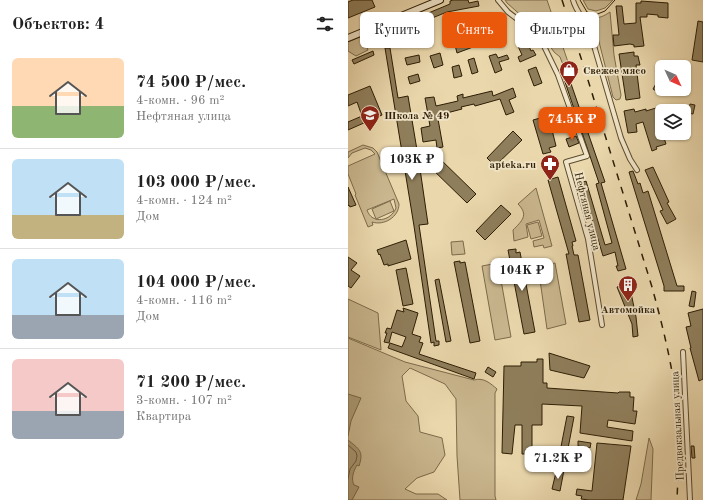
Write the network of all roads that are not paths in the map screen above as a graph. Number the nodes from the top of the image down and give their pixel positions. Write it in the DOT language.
graph roads {
  1 [pos="440,0"];
  2 [pos="498,0"];
  3 [pos="573,0"];
  4 [pos="348,38"];
  5 [pos="637,170"];
  6 [pos="602,325"];
  7 [pos="682,352"];
  8 [pos="690,500"];
  1 -- 4 [label="street"];
  2 -- 6 [label="street, Нефтяная улица"];
  3 -- 5 [label="street"];
  7 -- 8 [label="street, Предвокзальная улица"];
}
